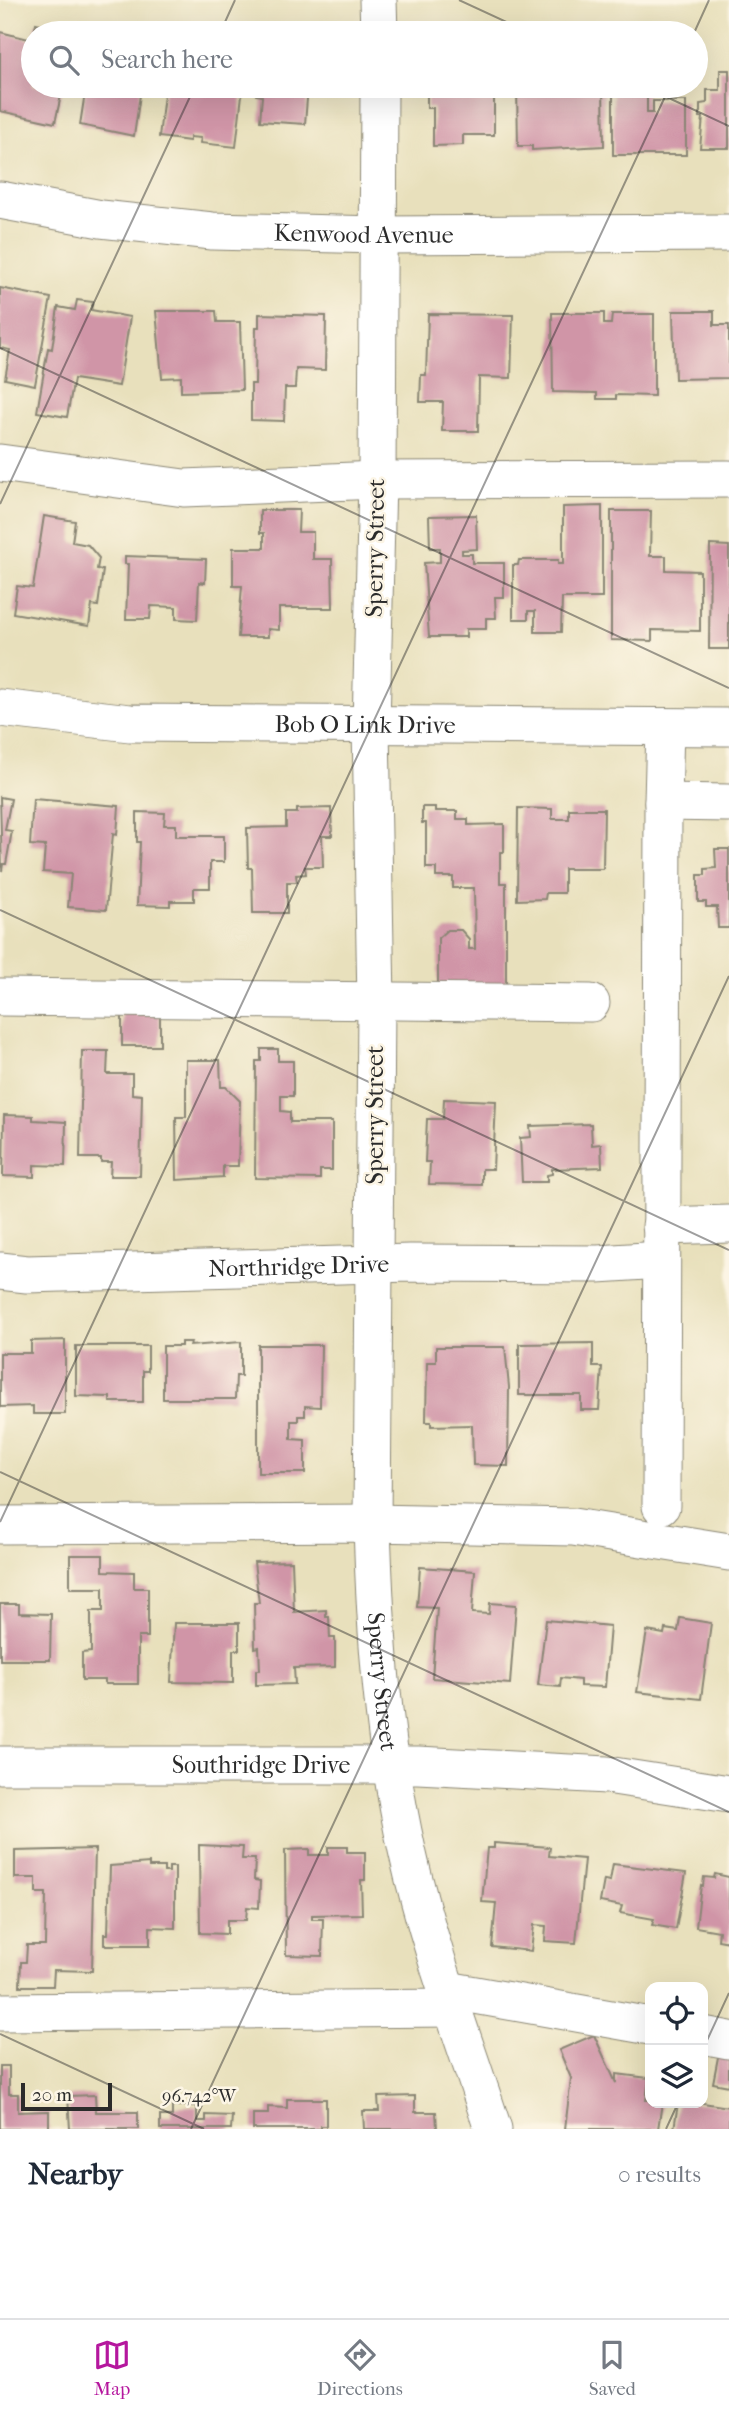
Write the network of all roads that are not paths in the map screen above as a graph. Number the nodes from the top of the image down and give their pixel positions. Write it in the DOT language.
graph roads {
  1 [pos="379,0"];
  2 [pos="379,21"];
  3 [pos="379,98"];
  4 [pos="0,200"];
  5 [pos="729,233"];
  6 [pos="379,235"];
  7 [pos="0,463"];
  8 [pos="729,479"];
  9 [pos="377,480"];
  10 [pos="0,708"];
  11 [pos="371,726"];
  12 [pos="665,727"];
  13 [pos="729,727"];
  14 [pos="663,802"];
  15 [pos="729,803"];
  16 [pos="0,997"];
  17 [pos="376,1003"];
  18 [pos="591,1003"];
  19 [pos="729,1224"];
  20 [pos="661,1243"];
  21 [pos="375,1264"];
  22 [pos="0,1271"];
  23 [pos="661,1506"];
  24 [pos="372,1523"];
  25 [pos="0,1525"];
  26 [pos="729,1552"];
  27 [pos="392,1764"];
  28 [pos="0,1765"];
  29 [pos="729,1794"];
  30 [pos="450,1999"];
  31 [pos="0,2012"];
  32 [pos="645,2025"];
  33 [pos="708,2036"];
  34 [pos="729,2040"];
  35 [pos="492,2129"];
  1 -- 2 [label="street"];
  3 -- 6 [label="street, Sperry Street"];
  4 -- 6 [label="street, Kenwood Avenue"];
  5 -- 6 [label="street, Kenwood Avenue"];
  6 -- 9 [label="street, Sperry Street"];
  7 -- 9 [label="street"];
  8 -- 9 [label="street"];
  9 -- 11 [label="street, Sperry Street"];
  10 -- 11 [label="street, Bob O Link Drive"];
  11 -- 12 [label="street, Bob O Link Drive"];
  11 -- 17 [label="street, Sperry Street"];
  12 -- 13 [label="street, Bob O Link Drive"];
  12 -- 14 [label="street"];
  14 -- 15 [label="street"];
  14 -- 20 [label="street"];
  16 -- 17 [label="street"];
  17 -- 18 [label="street"];
  17 -- 21 [label="street, Sperry Street"];
  19 -- 20 [label="street, Northridge Drive"];
  20 -- 21 [label="street, Northridge Drive"];
  20 -- 23 [label="street"];
  21 -- 22 [label="street, Northridge Drive"];
  21 -- 24 [label="street, Sperry Street"];
  24 -- 25 [label="street"];
  24 -- 26 [label="street"];
  24 -- 27 [label="street, Sperry Street"];
  27 -- 28 [label="street, Southridge Drive"];
  27 -- 29 [label="street, Southridge Drive"];
  27 -- 30 [label="street, Sperry Street"];
  30 -- 31 [label="street"];
  30 -- 32 [label="street"];
  30 -- 35 [label="street, Sperry Street"];
  33 -- 34 [label="street"];
}
